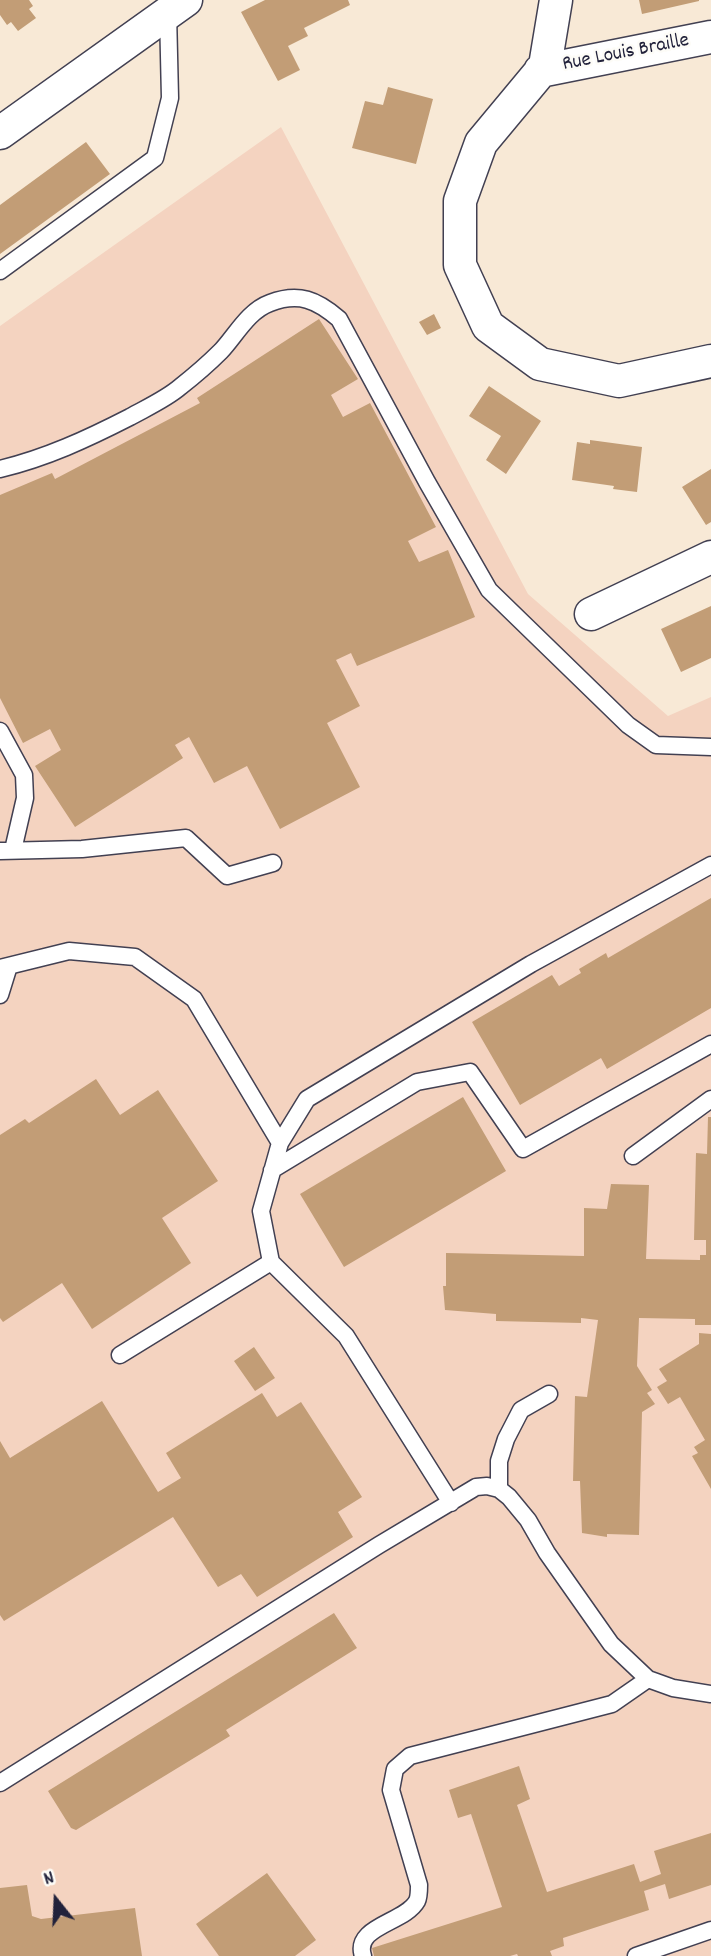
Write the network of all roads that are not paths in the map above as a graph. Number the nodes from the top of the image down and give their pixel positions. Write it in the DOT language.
graph roads {
  1 [pos="556,0"];
  2 [pos="177,6"];
  3 [pos="711,37"];
  4 [pos="540,71"];
  5 [pos="0,133"];
  6 [pos="0,271"];
  7 [pos="711,361"];
  8 [pos="0,469"];
  9 [pos="711,557"];
  10 [pos="591,614"];
  11 [pos="0,731"];
  12 [pos="711,747"];
  13 [pos="6,850"];
  14 [pos="273,863"];
  15 [pos="711,865"];
  16 [pos="5,967"];
  17 [pos="0,995"];
  18 [pos="711,1044"];
  19 [pos="711,1099"];
  20 [pos="280,1143"];
  21 [pos="633,1156"];
  22 [pos="272,1170"];
  23 [pos="271,1262"];
  24 [pos="120,1355"];
  25 [pos="549,1394"];
  26 [pos="499,1489"];
  27 [pos="451,1503"];
  28 [pos="648,1679"];
  29 [pos="711,1694"];
  30 [pos="0,1783"];
  31 [pos="711,1930"];
  32 [pos="363,1956"];
  33 [pos="636,1956"];
  1 -- 4 [label="street"];
  2 -- 5 [label="street"];
  2 -- 6 [label="lane"];
  3 -- 4 [label="street, Rue Louis Braille"];
  4 -- 7 [label="street"];
  8 -- 12 [label="lane"];
  9 -- 10 [label="street"];
  11 -- 13 [label="lane"];
  13 -- 14 [label="lane"];
  15 -- 20 [label="lane"];
  16 -- 17 [label="lane"];
  16 -- 20 [label="lane"];
  18 -- 22 [label="lane"];
  19 -- 21 [label="lane"];
  20 -- 22 [label="lane"];
  22 -- 23 [label="lane"];
  23 -- 24 [label="lane"];
  23 -- 27 [label="lane"];
  25 -- 26 [label="lane"];
  26 -- 27 [label="lane"];
  26 -- 28 [label="lane"];
  27 -- 30 [label="lane"];
  28 -- 29 [label="lane"];
  28 -- 32 [label="lane"];
  31 -- 33 [label="lane"];
}
